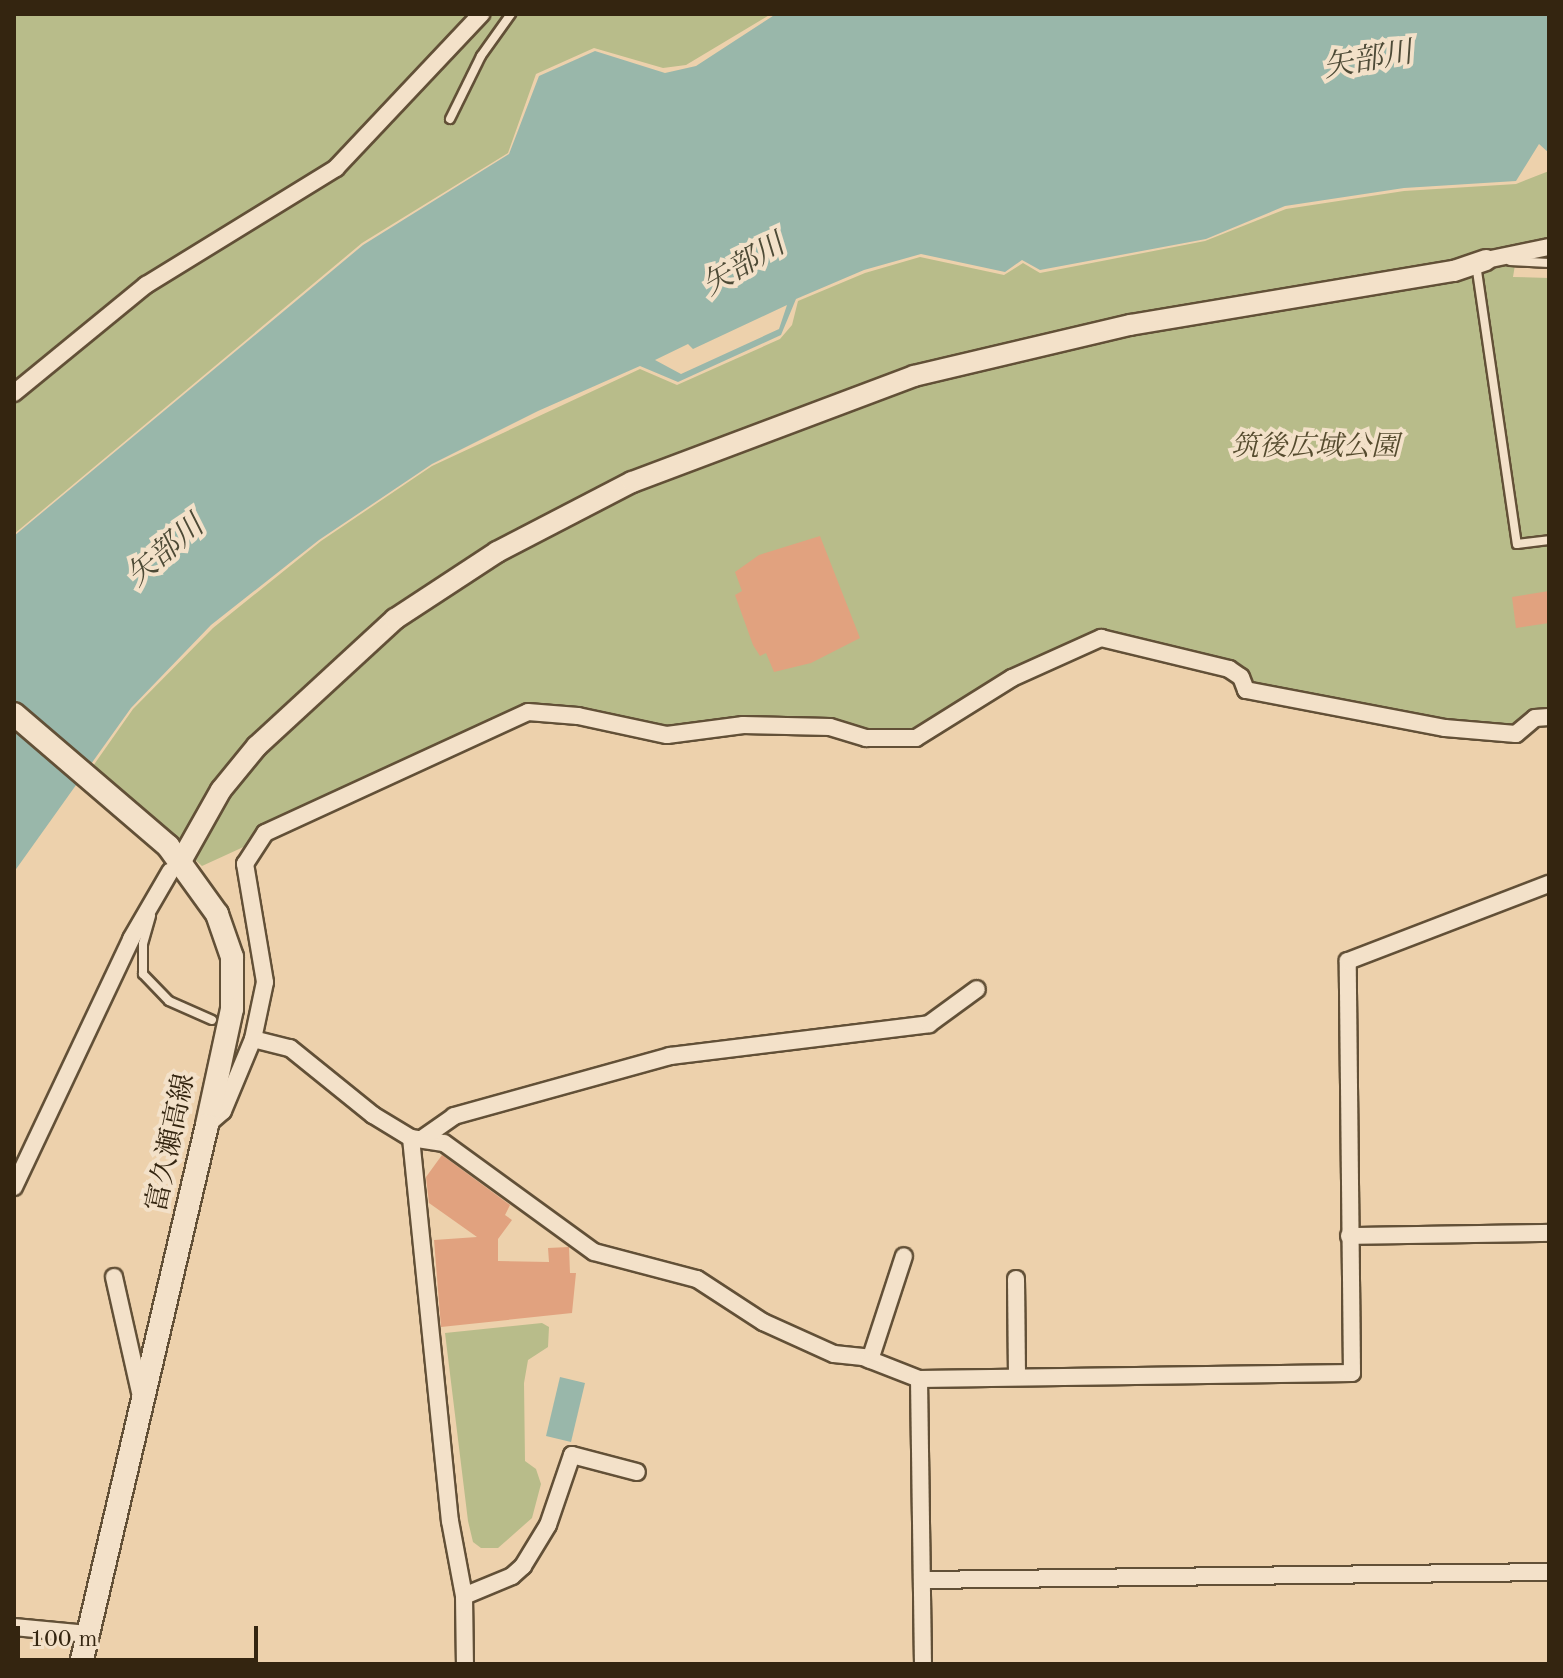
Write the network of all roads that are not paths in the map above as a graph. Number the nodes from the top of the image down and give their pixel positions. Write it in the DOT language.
graph roads {
  1 [pos="481,14"];
  2 [pos="511,14"];
  3 [pos="450,119"];
  4 [pos="1549,247"];
  5 [pos="1480,262"];
  6 [pos="1549,263"];
  7 [pos="14,393"];
  8 [pos="1549,540"];
  9 [pos="14,714"];
  10 [pos="1549,717"];
  11 [pos="173,859"];
  12 [pos="1549,884"];
  13 [pos="157,895"];
  14 [pos="977,989"];
  15 [pos="212,1020"];
  16 [pos="249,1037"];
  17 [pos="207,1125"];
  18 [pos="417,1138"];
  19 [pos="14,1187"];
  20 [pos="1549,1233"];
  21 [pos="1349,1236"];
  22 [pos="904,1256"];
  23 [pos="114,1277"];
  24 [pos="1016,1279"];
  25 [pos="870,1360"];
  26 [pos="1017,1377"];
  27 [pos="919,1379"];
  28 [pos="142,1402"];
  29 [pos="637,1472"];
  30 [pos="1549,1572"];
  31 [pos="922,1580"];
  32 [pos="464,1596"];
  33 [pos="14,1627"];
  34 [pos="88,1634"];
  35 [pos="81,1664"];
  36 [pos="465,1664"];
  37 [pos="923,1664"];
  1 -- 7 [label="street"];
  2 -- 3 [label="lane"];
  4 -- 5 [label="street"];
  5 -- 6 [label="lane"];
  5 -- 8 [label="lane"];
  5 -- 11 [label="street"];
  9 -- 11 [label="main road, 富久瀬高線"];
  10 -- 16 [label="street"];
  11 -- 13 [label="street"];
  11 -- 17 [label="main road, 富久瀬高線"];
  12 -- 21 [label="street"];
  13 -- 15 [label="lane"];
  13 -- 19 [label="street"];
  14 -- 18 [label="street"];
  16 -- 17 [label="street"];
  16 -- 18 [label="street"];
  17 -- 28 [label="main road, 富久瀬高線"];
  18 -- 25 [label="street"];
  18 -- 32 [label="street"];
  20 -- 21 [label="street"];
  21 -- 26 [label="street"];
  22 -- 25 [label="street"];
  23 -- 28 [label="street"];
  24 -- 26 [label="street"];
  25 -- 27 [label="street"];
  26 -- 27 [label="street"];
  27 -- 31 [label="street"];
  28 -- 34 [label="main road, 富久瀬高線"];
  29 -- 32 [label="street"];
  30 -- 31 [label="street"];
  31 -- 37 [label="street"];
  32 -- 36 [label="street"];
  33 -- 34 [label="street"];
  34 -- 35 [label="main road, 富久瀬高線"];
}
